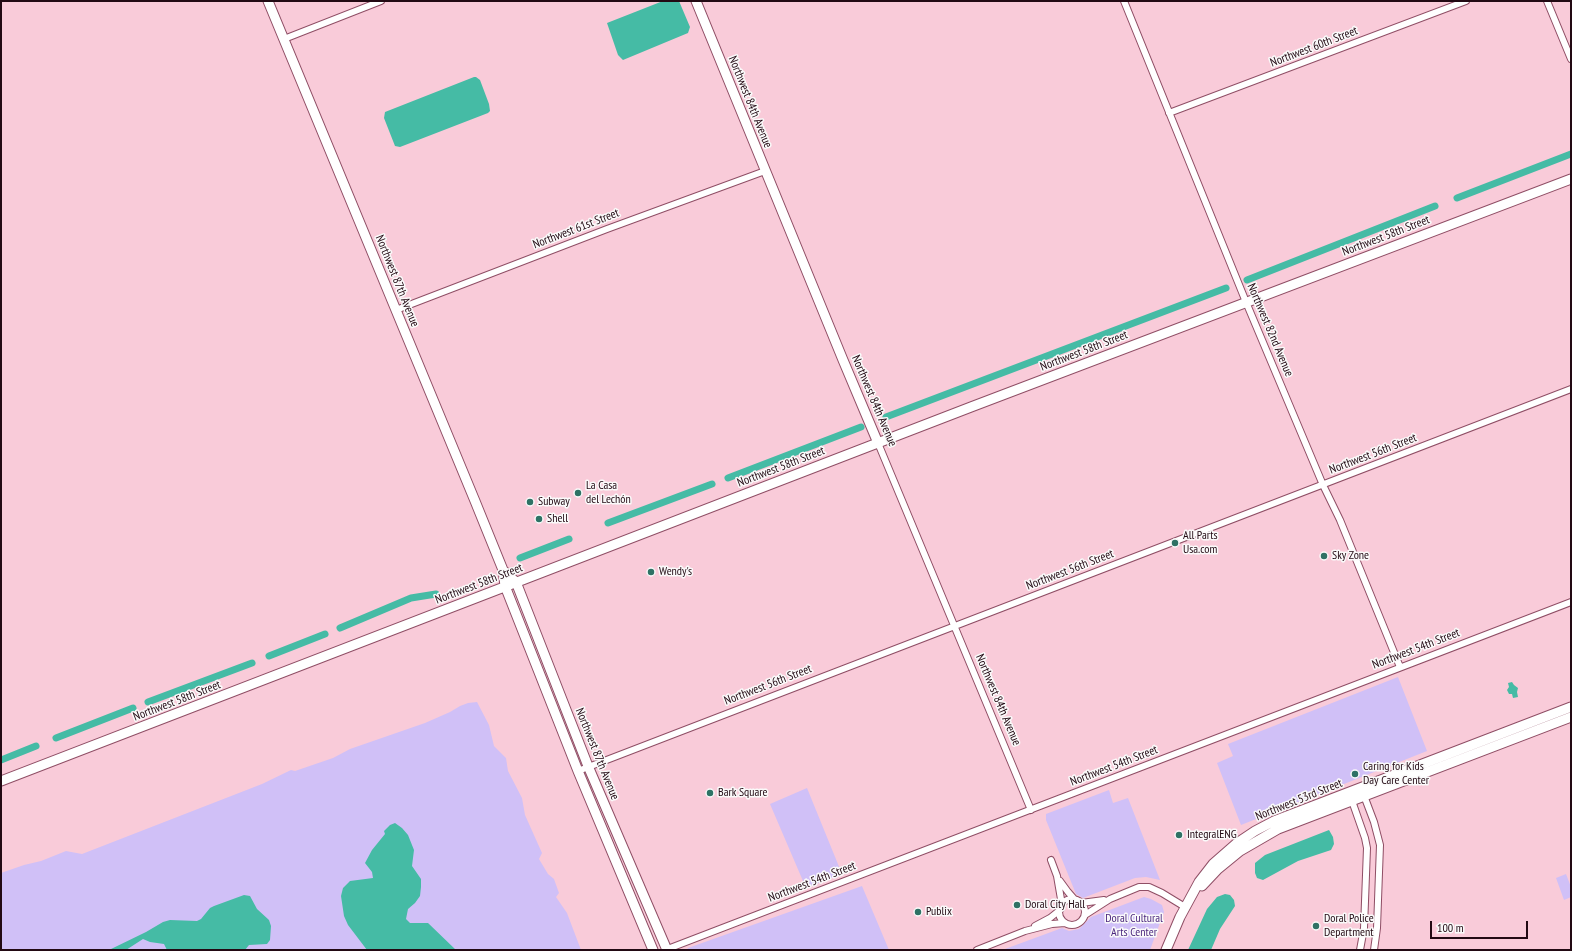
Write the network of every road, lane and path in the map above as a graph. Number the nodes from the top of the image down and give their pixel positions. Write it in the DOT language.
graph roads {
  1 [pos="268,1"];
  2 [pos="381,1"];
  3 [pos="696,1"];
  4 [pos="1124,1"];
  5 [pos="1466,1"];
  6 [pos="1547,1"];
  7 [pos="284,39"];
  8 [pos="1571,59"];
  9 [pos="1169,113"];
  10 [pos="765,171"];
  11 [pos="1571,179"];
  12 [pos="1246,302"];
  13 [pos="396,310"];
  14 [pos="1571,389"];
  15 [pos="878,443"];
  16 [pos="1323,485"];
  17 [pos="503,570"];
  18 [pos="516,582"];
  19 [pos="505,586"];
  20 [pos="1571,602"];
  21 [pos="954,627"];
  22 [pos="1400,667"];
  23 [pos="1571,707"];
  24 [pos="1571,717"];
  25 [pos="1542,718"];
  26 [pos="1546,727"];
  27 [pos="588,766"];
  28 [pos="578,771"];
  29 [pos="1,781"];
  30 [pos="1363,792"];
  31 [pos="1351,797"];
  32 [pos="1031,810"];
  33 [pos="1237,843"];
  34 [pos="1234,855"];
  35 [pos="1051,860"];
  36 [pos="1367,868"];
  37 [pos="1379,868"];
  38 [pos="1057,876"];
  39 [pos="1192,895"];
  40 [pos="1110,899"];
  41 [pos="1075,900"];
  42 [pos="1081,903"];
  43 [pos="1061,907"];
  44 [pos="1185,907"];
  45 [pos="1085,915"];
  46 [pos="1065,923"];
  47 [pos="1025,931"];
  48 [pos="993,947"];
  49 [pos="653,950"];
  50 [pos="666,950"];
  51 [pos="977,950"];
  52 [pos="1166,950"];
  53 [pos="1360,950"];
  54 [pos="1374,950"];
  1 -- 7 [label="main road, Northwest 87th Avenue"];
  2 -- 7 [label="street"];
  3 -- 10 [label="main road, Northwest 84th Avenue"];
  4 -- 9 [label="street, Northwest 82nd Avenue"];
  5 -- 9 [label="street, Northwest 60th Street"];
  6 -- 8 [label="street"];
  7 -- 13 [label="main road, Northwest 87th Avenue"];
  9 -- 12 [label="street, Northwest 82nd Avenue"];
  10 -- 13 [label="street, Northwest 61st Street"];
  10 -- 15 [label="main road, Northwest 84th Avenue"];
  11 -- 12 [label="main road, Northwest 58th Street"];
  12 -- 15 [label="main road, Northwest 58th Street"];
  12 -- 16 [label="street, Northwest 82nd Avenue"];
  13 -- 17 [label="main road, Northwest 87th Avenue"];
  14 -- 16 [label="street, Northwest 56th Street"];
  15 -- 18 [label="main road, Northwest 58th Street"];
  15 -- 21 [label="street, Northwest 84th Avenue"];
  16 -- 21 [label="street, Northwest 56th Street"];
  16 -- 22 [label="street, Northwest 82nd Avenue"];
  17 -- 18 [label="main road, Northwest 87th Avenue"];
  17 -- 19 [label="main road, Northwest 87th Avenue"];
  18 -- 19 [label="main road, Northwest 58th Street"];
  18 -- 27 [label="main road, Northwest 87th Avenue"];
  19 -- 28 [label="main road, Northwest 87th Avenue"];
  19 -- 29 [label="main road, Northwest 58th Street"];
  20 -- 22 [label="street, Northwest 54th Street"];
  21 -- 27 [label="street, Northwest 56th Street"];
  21 -- 32 [label="street, Northwest 84th Avenue"];
  22 -- 32 [label="street, Northwest 54th Street"];
  23 -- 25 [label="main road, Northwest 53rd Street"];
  24 -- 26 [label="main road, Northwest 53rd Street"];
  25 -- 26 [label="street"];
  25 -- 30 [label="main road, Northwest 53rd Street"];
  26 -- 30 [label="main road, Northwest 53rd Street"];
  27 -- 28 [label="street, Northwest 56th Street"];
  27 -- 50 [label="main road, Northwest 87th Avenue"];
  28 -- 49 [label="main road, Northwest 87th Avenue"];
  30 -- 31 [label="main road, Northwest 53rd Street"];
  30 -- 37 [label="street"];
  31 -- 33 [label="main road, Northwest 53rd Street"];
  31 -- 34 [label="main road, Northwest 53rd Street"];
  31 -- 36 [label="street"];
  32 -- 50 [label="street, Northwest 54th Street"];
  33 -- 34 [label="main road"];
  33 -- 39 [label="main road, Northwest 53rd Street"];
  34 -- 39 [label="main road, Northwest 53rd Street"];
  35 -- 38 [label="street"];
  36 -- 37 [label="street"];
  36 -- 53 [label="street"];
  37 -- 54 [label="street"];
  38 -- 41 [label="street"];
  38 -- 43 [label="street"];
  39 -- 44 [label="main road, Northwest 53rd Street"];
  40 -- 42 [label="street"];
  40 -- 44 [label="street"];
  40 -- 45 [label="street"];
  41 -- 42 [label="street"];
  41 -- 43 [label="street"];
  42 -- 45 [label="street"];
  43 -- 46 [label="street"];
  43 -- 47 [label="street"];
  44 -- 52 [label="main road, Northwest 53rd Street"];
  45 -- 46 [label="street"];
  46 -- 47 [label="street"];
  47 -- 48 [label="street"];
  48 -- 51 [label="street"];
}
